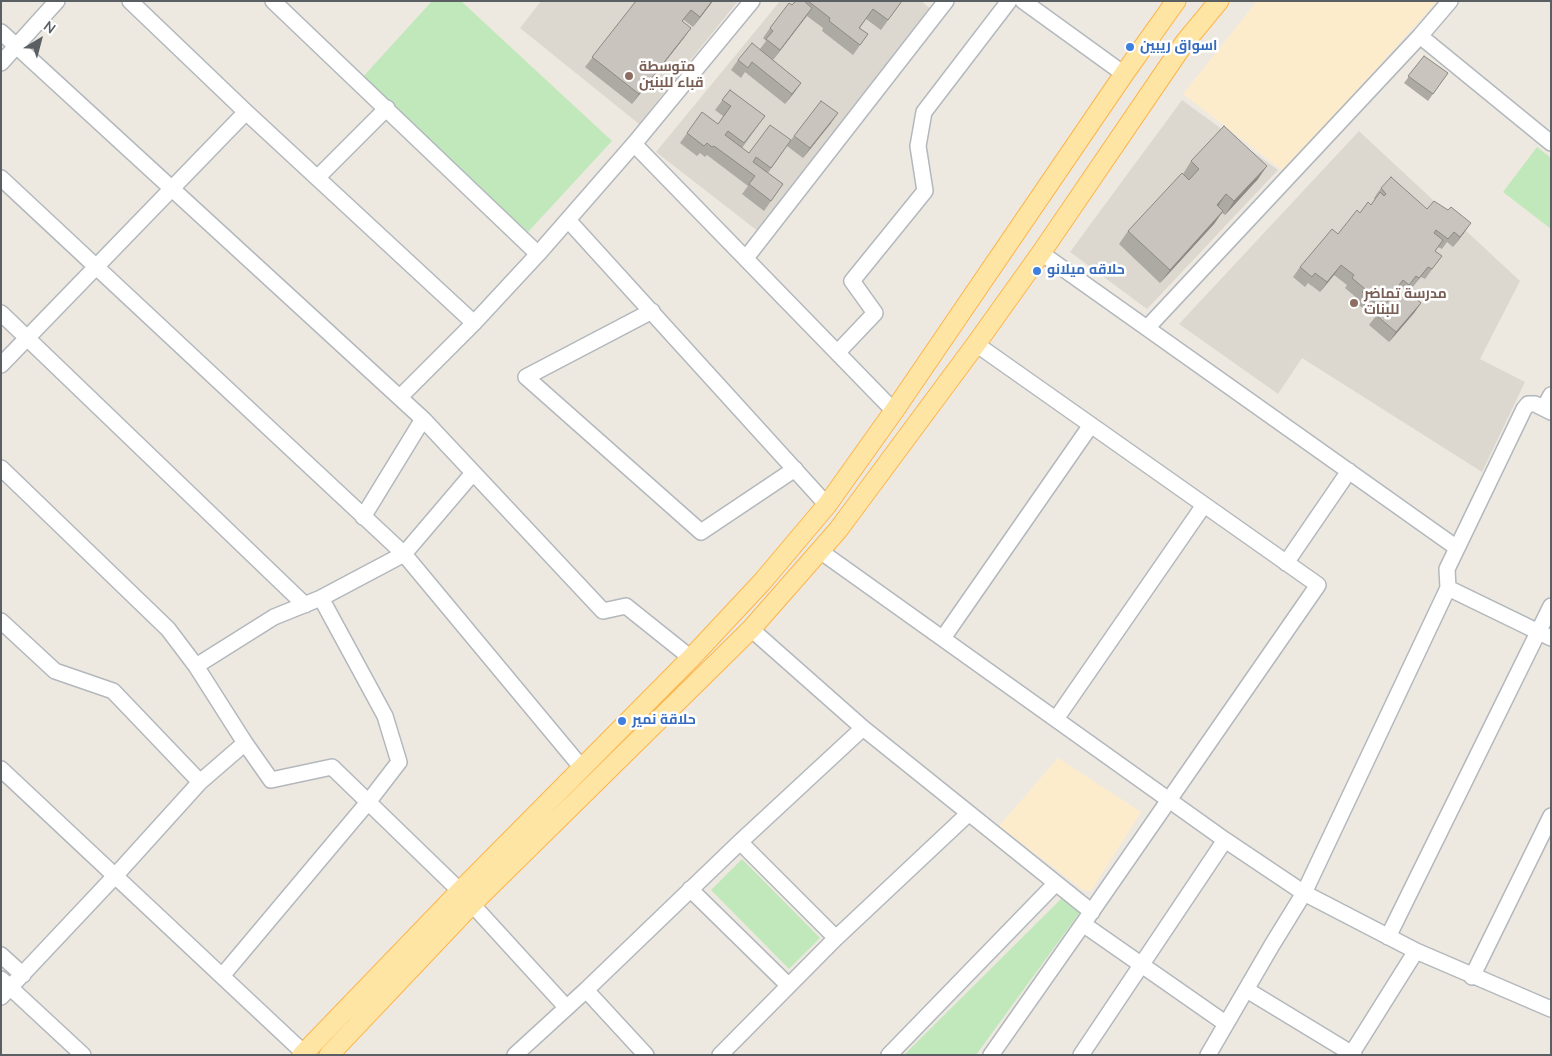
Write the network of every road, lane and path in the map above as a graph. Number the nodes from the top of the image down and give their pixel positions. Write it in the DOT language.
graph roads {
  1 [pos="57,1"];
  2 [pos="130,1"];
  3 [pos="273,1"];
  4 [pos="752,1"];
  5 [pos="946,1"];
  6 [pos="1009,1"];
  7 [pos="1023,1"];
  8 [pos="1176,1"];
  9 [pos="1219,1"];
  10 [pos="1450,1"];
  11 [pos="1,32"];
  12 [pos="1420,36"];
  13 [pos="17,47"];
  14 [pos="1,64"];
  15 [pos="1124,74"];
  16 [pos="386,108"];
  17 [pos="246,112"];
  18 [pos="1551,143"];
  19 [pos="634,144"];
  20 [pos="1,178"];
  21 [pos="317,178"];
  22 [pos="172,188"];
  23 [pos="568,220"];
  24 [pos="1041,253"];
  25 [pos="538,254"];
  26 [pos="746,258"];
  27 [pos="96,267"];
  28 [pos="652,312"];
  29 [pos="1,313"];
  30 [pos="474,323"];
  31 [pos="1147,328"];
  32 [pos="28,338"];
  33 [pos="976,344"];
  34 [pos="838,352"];
  35 [pos="1,365"];
  36 [pos="1551,395"];
  37 [pos="400,396"];
  38 [pos="1547,410"];
  39 [pos="894,411"];
  40 [pos="423,419"];
  41 [pos="1091,425"];
  42 [pos="1,468"];
  43 [pos="795,469"];
  44 [pos="1349,471"];
  45 [pos="473,472"];
  46 [pos="827,505"];
  47 [pos="1204,505"];
  48 [pos="363,517"];
  49 [pos="1457,548"];
  50 [pos="820,551"];
  51 [pos="404,554"];
  52 [pos="1286,563"];
  53 [pos="1448,588"];
  54 [pos="321,598"];
  55 [pos="305,605"];
  56 [pos="1551,606"];
  57 [pos="1,621"];
  58 [pos="751,629"];
  59 [pos="1544,635"];
  60 [pos="943,638"];
  61 [pos="691,658"];
  62 [pos="196,666"];
  63 [pos="1056,719"];
  64 [pos="863,728"];
  65 [pos="245,743"];
  66 [pos="582,768"];
  67 [pos="2,772"];
  68 [pos="200,782"];
  69 [pos="1169,800"];
  70 [pos="369,801"];
  71 [pos="968,814"];
  72 [pos="1551,816"];
  73 [pos="1225,840"];
  74 [pos="740,842"];
  75 [pos="115,876"];
  76 [pos="1056,883"];
  77 [pos="690,889"];
  78 [pos="1304,893"];
  79 [pos="466,898"];
  80 [pos="1088,918"];
  81 [pos="836,938"];
  82 [pos="1388,938"];
  83 [pos="1416,951"];
  84 [pos="1,955"];
  85 [pos="1140,966"];
  86 [pos="23,975"];
  87 [pos="222,976"];
  88 [pos="1472,977"];
  89 [pos="788,985"];
  90 [pos="4,987"];
  91 [pos="586,990"];
  92 [pos="1247,990"];
  93 [pos="566,1007"];
  94 [pos="1551,1009"];
  95 [pos="1225,1023"];
  96 [pos="303,1054"];
  97 [pos="1353,1054"];
  98 [pos="83,1055"];
  99 [pos="329,1055"];
  100 [pos="515,1055"];
  101 [pos="646,1055"];
  102 [pos="720,1055"];
  103 [pos="889,1055"];
  104 [pos="991,1055"];
  105 [pos="1081,1055"];
  106 [pos="1208,1055"];
  1 -- 13 [label="street"];
  2 -- 17 [label="street"];
  3 -- 16 [label="street"];
  4 -- 19 [label="street"];
  5 -- 26 [label="street"];
  6 -- 34 [label="street"];
  7 -- 15 [label="street"];
  8 -- 15 [label="main road"];
  9 -- 24 [label="main road"];
  10 -- 12 [label="street"];
  11 -- 13 [label="street"];
  12 -- 18 [label="street"];
  12 -- 31 [label="street"];
  13 -- 14 [label="street"];
  13 -- 22 [label="street"];
  15 -- 39 [label="main road"];
  16 -- 21 [label="street"];
  16 -- 25 [label="street"];
  17 -- 21 [label="street"];
  17 -- 22 [label="street"];
  19 -- 23 [label="street"];
  19 -- 26 [label="street"];
  20 -- 27 [label="street"];
  21 -- 30 [label="street"];
  22 -- 27 [label="street"];
  22 -- 37 [label="street"];
  23 -- 25 [label="street"];
  23 -- 28 [label="street"];
  24 -- 31 [label="street"];
  24 -- 33 [label="main road"];
  25 -- 30 [label="street"];
  26 -- 34 [label="street"];
  27 -- 32 [label="street"];
  27 -- 48 [label="street"];
  28 -- 43 [label="street"];
  28 -- 43 [label="street"];
  29 -- 32 [label="street"];
  30 -- 37 [label="street"];
  31 -- 44 [label="street"];
  32 -- 35 [label="street"];
  32 -- 55 [label="street"];
  33 -- 41 [label="street"];
  33 -- 50 [label="main road"];
  34 -- 39 [label="street"];
  36 -- 38 [label="street"];
  37 -- 40 [label="street"];
  38 -- 49 [label="street"];
  39 -- 46 [label="main road"];
  40 -- 45 [label="street"];
  40 -- 48 [label="street"];
  41 -- 47 [label="street"];
  41 -- 60 [label="street"];
  42 -- 62 [label="street"];
  43 -- 46 [label="street"];
  44 -- 49 [label="street"];
  44 -- 52 [label="street"];
  45 -- 51 [label="street"];
  45 -- 61 [label="street"];
  46 -- 61 [label="main road"];
  47 -- 52 [label="street"];
  47 -- 63 [label="street"];
  48 -- 51 [label="street"];
  49 -- 53 [label="street"];
  50 -- 58 [label="main road"];
  50 -- 60 [label="street"];
  51 -- 54 [label="street"];
  51 -- 66 [label="street"];
  52 -- 69 [label="street"];
  53 -- 59 [label="street"];
  53 -- 78 [label="street"];
  54 -- 55 [label="street"];
  54 -- 70 [label="street"];
  55 -- 62 [label="street"];
  56 -- 59 [label="street"];
  57 -- 68 [label="street"];
  58 -- 64 [label="street"];
  58 -- 79 [label="main road"];
  59 -- 82 [label="street"];
  60 -- 63 [label="street"];
  61 -- 66 [label="main road"];
  62 -- 65 [label="street"];
  63 -- 69 [label="street"];
  64 -- 71 [label="street"];
  64 -- 74 [label="street"];
  65 -- 68 [label="street"];
  65 -- 70 [label="street"];
  66 -- 79 [label="main road"];
  67 -- 75 [label="street"];
  68 -- 75 [label="street"];
  69 -- 73 [label="street"];
  69 -- 80 [label="street"];
  70 -- 79 [label="street"];
  70 -- 87 [label="street"];
  71 -- 76 [label="street"];
  71 -- 81 [label="street"];
  72 -- 88 [label="street"];
  73 -- 78 [label="street"];
  73 -- 85 [label="street"];
  74 -- 77 [label="street"];
  74 -- 81 [label="street"];
  75 -- 86 [label="street"];
  75 -- 87 [label="street"];
  76 -- 80 [label="street"];
  76 -- 103 [label="street"];
  77 -- 89 [label="street"];
  77 -- 91 [label="street"];
  78 -- 82 [label="street"];
  78 -- 92 [label="street"];
  79 -- 93 [label="street"];
  79 -- 96 [label="main road"];
  79 -- 99 [label="main road"];
  80 -- 85 [label="street"];
  80 -- 104 [label="street"];
  81 -- 89 [label="street"];
  82 -- 83 [label="street"];
  83 -- 88 [label="street"];
  83 -- 97 [label="street"];
  84 -- 86 [label="street"];
  85 -- 95 [label="street"];
  85 -- 105 [label="street"];
  86 -- 90 [label="street"];
  87 -- 96 [label="street"];
  88 -- 94 [label="street"];
  89 -- 102 [label="street"];
  90 -- 98 [label="street"];
  91 -- 93 [label="street"];
  91 -- 101 [label="street"];
  92 -- 95 [label="street"];
  92 -- 97 [label="street"];
  93 -- 100 [label="street"];
  95 -- 106 [label="street"];
}
